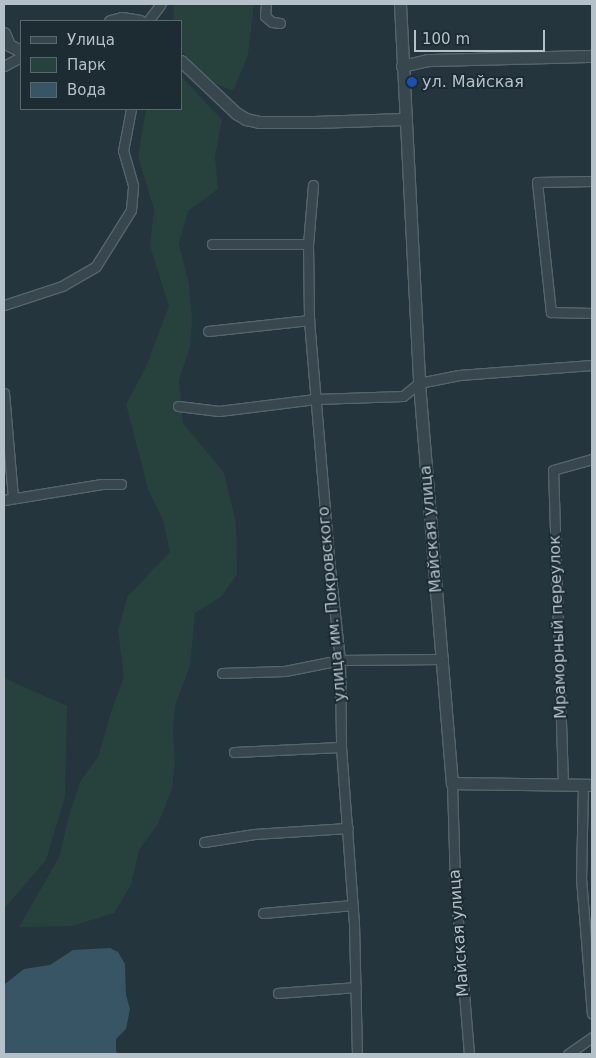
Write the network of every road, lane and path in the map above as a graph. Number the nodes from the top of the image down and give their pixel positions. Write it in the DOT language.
graph roads {
  1 [pos="162,4"];
  2 [pos="266,4"];
  3 [pos="400,4"];
  4 [pos="114,20"];
  5 [pos="134,20"];
  6 [pos="149,20"];
  7 [pos="280,22"];
  8 [pos="4,33"];
  9 [pos="20,50"];
  10 [pos="592,56"];
  11 [pos="20,58"];
  12 [pos="182,62"];
  13 [pos="4,66"];
  14 [pos="402,66"];
  15 [pos="131,110"];
  16 [pos="404,119"];
  17 [pos="592,181"];
  18 [pos="313,185"];
  19 [pos="212,244"];
  20 [pos="308,244"];
  21 [pos="4,306"];
  22 [pos="592,313"];
  23 [pos="309,320"];
  24 [pos="208,331"];
  25 [pos="592,364"];
  26 [pos="419,383"];
  27 [pos="4,393"];
  28 [pos="314,400"];
  29 [pos="178,406"];
  30 [pos="592,459"];
  31 [pos="121,484"];
  32 [pos="14,498"];
  33 [pos="4,500"];
  34 [pos="443,659"];
  35 [pos="340,660"];
  36 [pos="222,673"];
  37 [pos="341,747"];
  38 [pos="234,752"];
  39 [pos="452,783"];
  40 [pos="563,785"];
  41 [pos="588,785"];
  42 [pos="348,828"];
  43 [pos="204,842"];
  44 [pos="353,905"];
  45 [pos="264,913"];
  46 [pos="356,987"];
  47 [pos="278,993"];
  48 [pos="592,1014"];
  49 [pos="592,1037"];
  50 [pos="357,1054"];
  51 [pos="469,1054"];
  52 [pos="568,1054"];
  1 -- 6 [label="street"];
  2 -- 7 [label="street"];
  3 -- 14 [label="street, Майская улица"];
  4 -- 5 [label="street"];
  8 -- 9 [label="street"];
  10 -- 14 [label="street"];
  11 -- 13 [label="street"];
  12 -- 16 [label="street"];
  14 -- 16 [label="street, Майская улица"];
  15 -- 21 [label="street"];
  16 -- 26 [label="street, Майская улица"];
  17 -- 22 [label="street"];
  18 -- 20 [label="street, улица им. Покровского"];
  19 -- 20 [label="street"];
  20 -- 23 [label="street, улица им. Покровского"];
  23 -- 24 [label="street"];
  23 -- 28 [label="street, улица им. Покровского"];
  25 -- 26 [label="street"];
  26 -- 28 [label="street"];
  26 -- 34 [label="street, Майская улица"];
  27 -- 32 [label="street"];
  28 -- 29 [label="street"];
  28 -- 35 [label="street, улица им. Покровского"];
  30 -- 40 [label="street, Мраморный переулок"];
  31 -- 32 [label="street"];
  32 -- 33 [label="street"];
  34 -- 35 [label="street"];
  34 -- 39 [label="street, Майская улица"];
  35 -- 36 [label="street"];
  35 -- 37 [label="street, улица им. Покровского"];
  37 -- 38 [label="street"];
  37 -- 42 [label="street, улица им. Покровского"];
  39 -- 40 [label="street"];
  39 -- 51 [label="street, Майская улица"];
  40 -- 41 [label="street"];
  41 -- 48 [label="street"];
  42 -- 43 [label="street"];
  42 -- 44 [label="street, улица им. Покровского"];
  44 -- 45 [label="street"];
  44 -- 46 [label="street, улица им. Покровского"];
  46 -- 47 [label="street"];
  46 -- 50 [label="street, улица им. Покровского"];
  49 -- 52 [label="street"];
}
